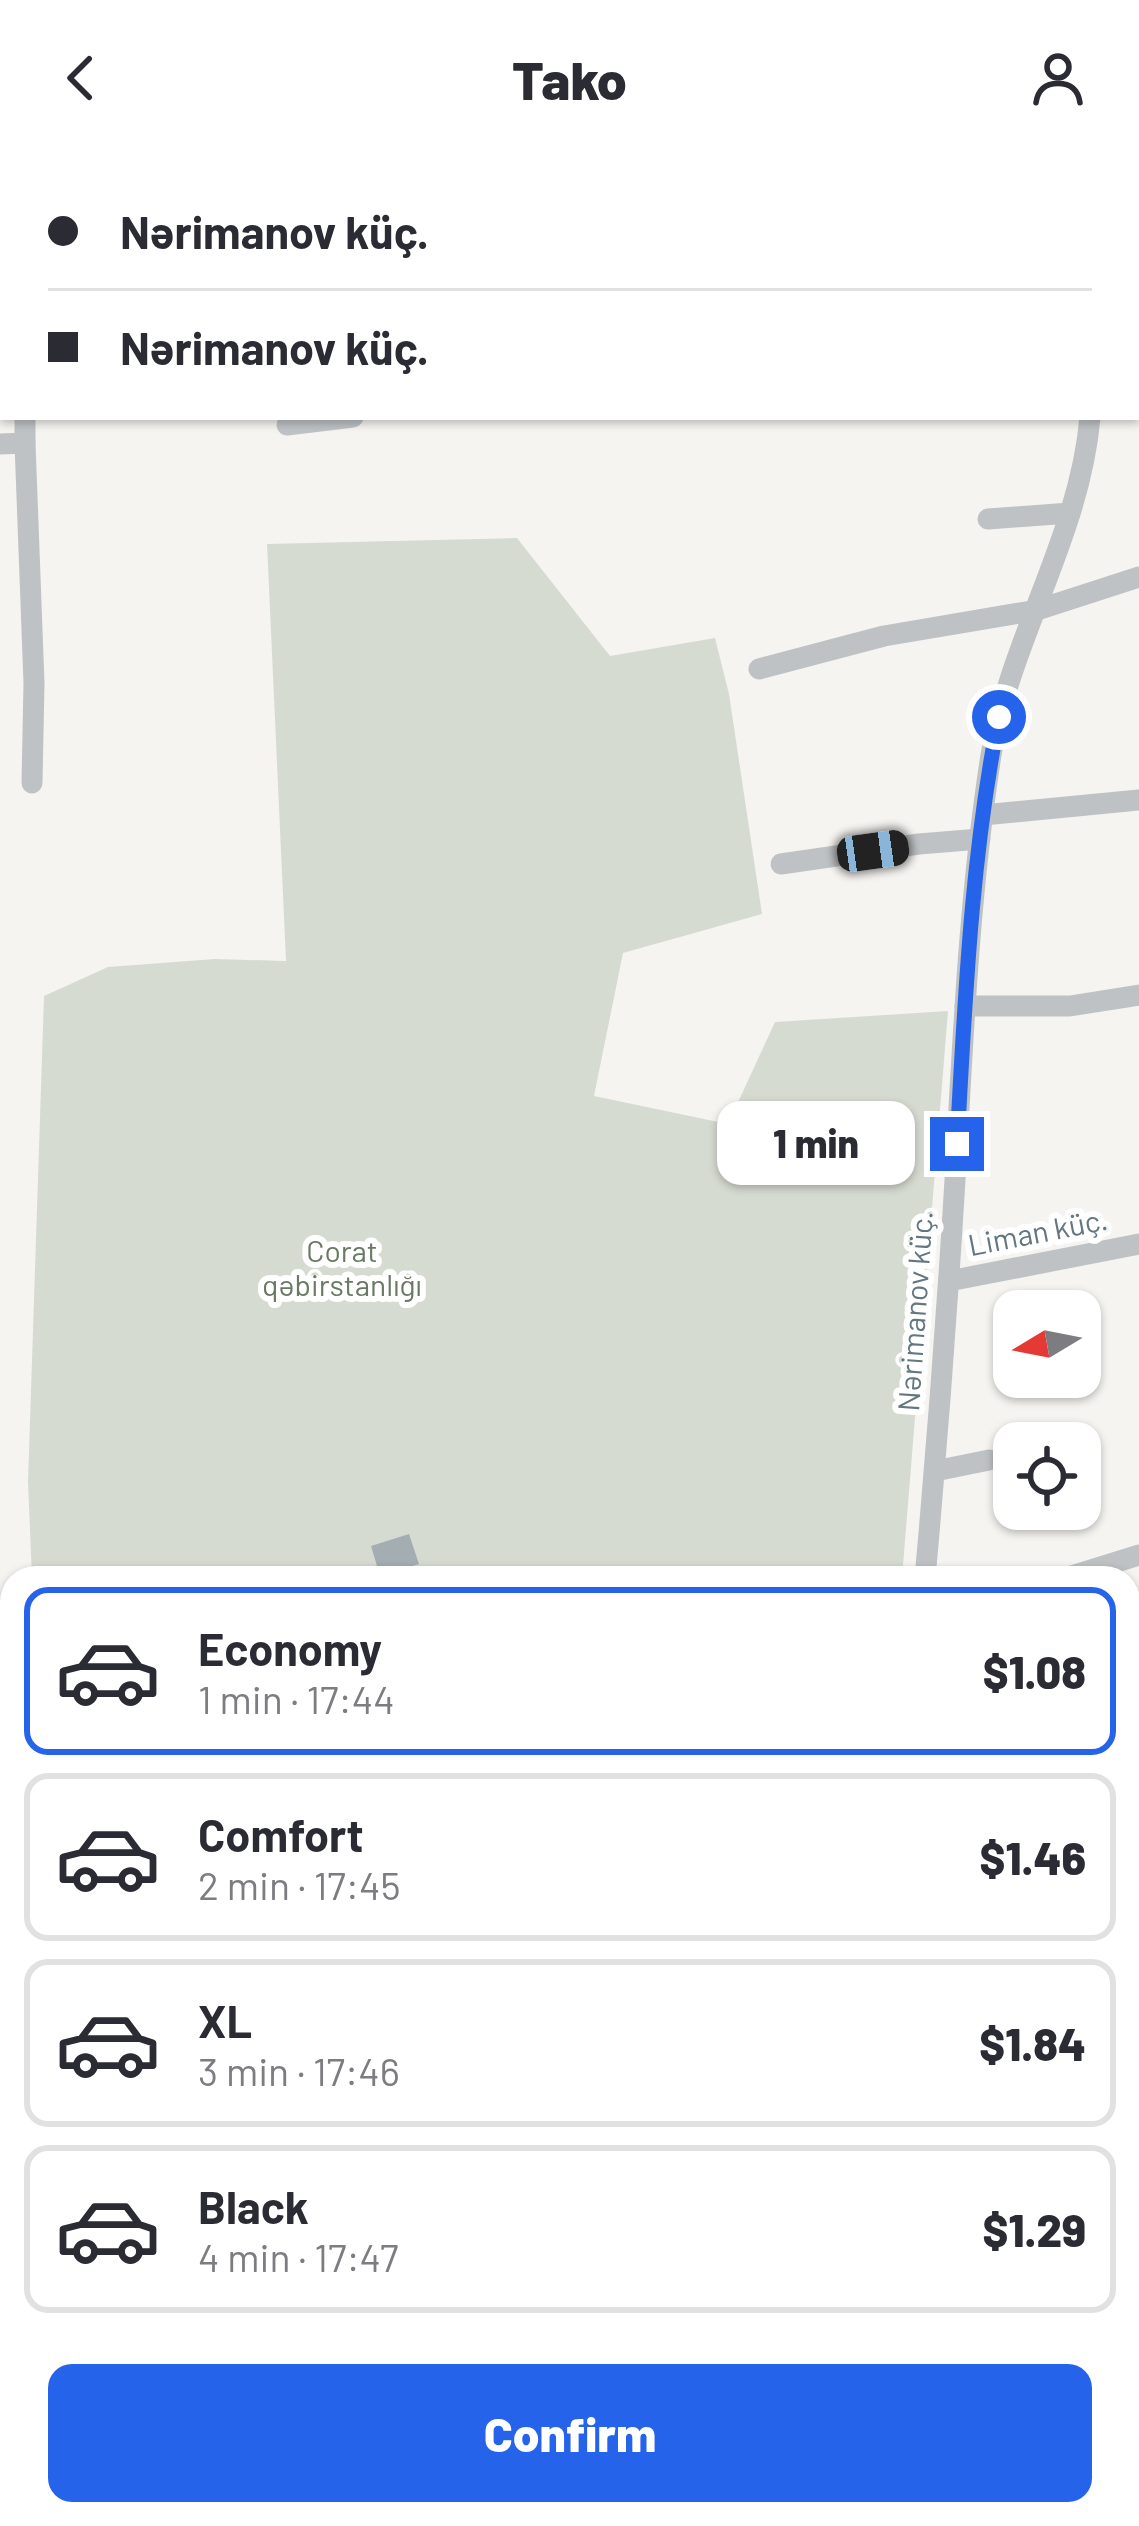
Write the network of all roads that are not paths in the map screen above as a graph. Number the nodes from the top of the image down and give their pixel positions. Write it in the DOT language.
graph roads {
  1 [pos="25,420"];
  2 [pos="328,420"];
  3 [pos="1090,420"];
  4 [pos="287,425"];
  5 [pos="25,443"];
  6 [pos="0,444"];
  7 [pos="1070,513"];
  8 [pos="988,519"];
  9 [pos="1139,577"];
  10 [pos="1037,610"];
  11 [pos="759,669"];
  12 [pos="32,783"];
  13 [pos="1139,800"];
  14 [pos="983,815"];
  15 [pos="980,839"];
  16 [pos="781,864"];
  17 [pos="1139,995"];
  18 [pos="965,1006"];
  19 [pos="1139,1244"];
  20 [pos="949,1281"];
  21 [pos="989,1460"];
  22 [pos="935,1471"];
  23 [pos="1139,1555"];
  24 [pos="926,1566"];
  25 [pos="1104,1566"];
  1 -- 5 [label="street"];
  2 -- 4 [label="street"];
  3 -- 7 [label="street, Nərimanov küç."];
  5 -- 6 [label="street"];
  5 -- 12 [label="street"];
  7 -- 8 [label="street"];
  7 -- 10 [label="street, Nərimanov küç."];
  9 -- 10 [label="street"];
  10 -- 11 [label="street"];
  10 -- 14 [label="street, Nərimanov küç."];
  13 -- 14 [label="street"];
  14 -- 15 [label="street, Nərimanov küç."];
  15 -- 16 [label="street"];
  15 -- 18 [label="street, Nərimanov küç."];
  17 -- 18 [label="street"];
  18 -- 20 [label="street, Nərimanov küç."];
  19 -- 20 [label="street, Liman küç."];
  20 -- 22 [label="street, Nərimanov küç."];
  21 -- 22 [label="street"];
  22 -- 24 [label="street, Nərimanov küç."];
  23 -- 25 [label="street"];
}
